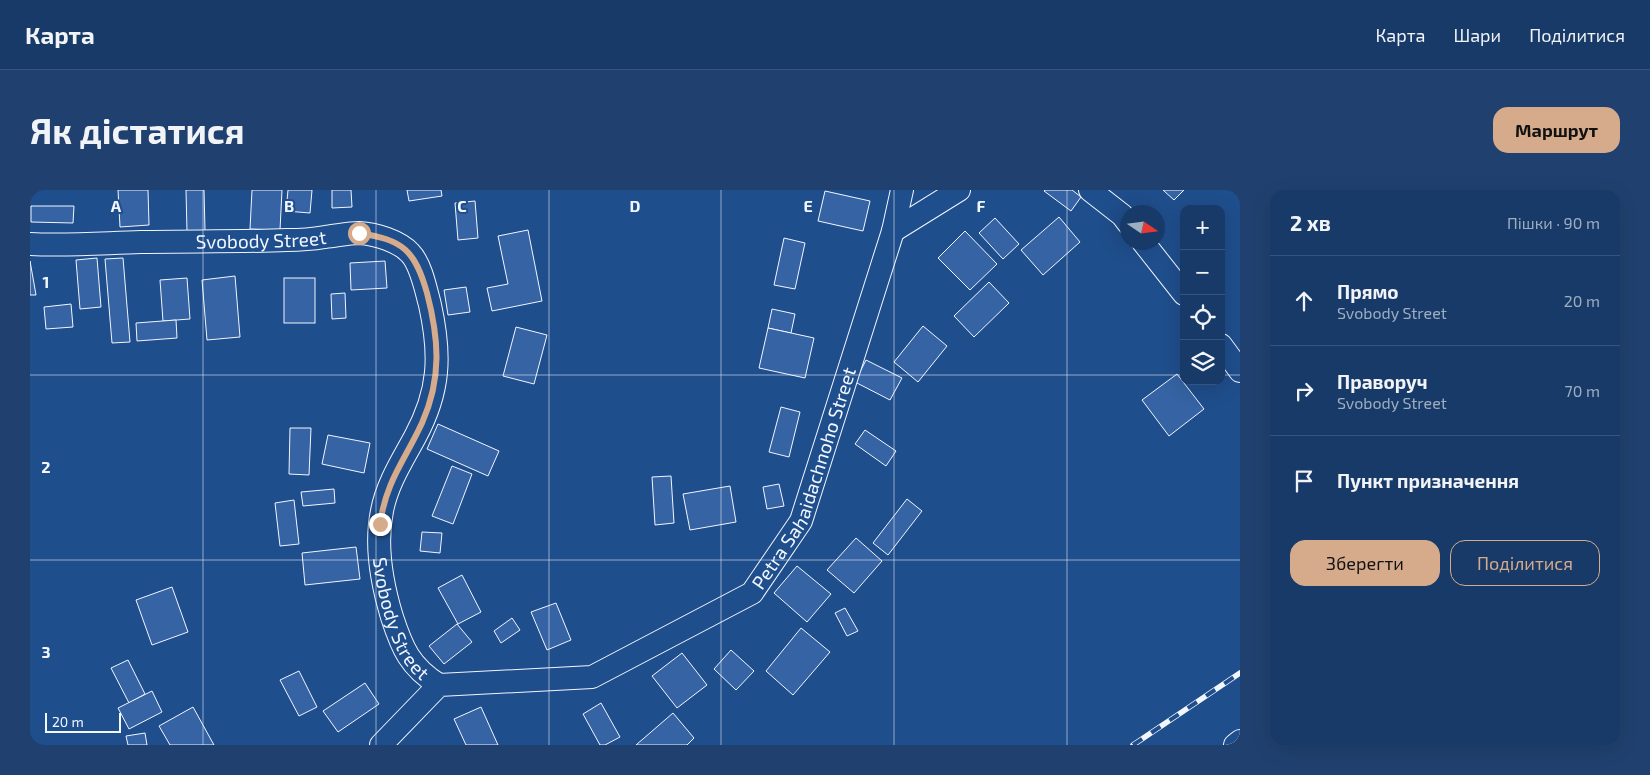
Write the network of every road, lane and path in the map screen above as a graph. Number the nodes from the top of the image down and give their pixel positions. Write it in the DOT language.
graph roads {
  1 [pos="902,190"];
  2 [pos="960,190"];
  3 [pos="1090,190"];
  4 [pos="1120,213"];
  5 [pos="893,231"];
  6 [pos="30,244"];
  7 [pos="1149,250"];
  8 [pos="1180,289"];
  9 [pos="1225,350"];
  10 [pos="1240,371"];
  11 [pos="438,686"];
  12 [pos="1240,742"];
  13 [pos="381,745"];
  14 [pos="1235,745"];
  1 -- 5 [label="street, Petra Sahaidachnoho Street"];
  2 -- 5 [label="street"];
  3 -- 4 [label="street"];
  5 -- 11 [label="street, Petra Sahaidachnoho Street"];
  6 -- 11 [label="street, Svobody Street"];
  7 -- 8 [label="street"];
  9 -- 10 [label="street"];
  11 -- 13 [label="street"];
  12 -- 14 [label="street"];
}
